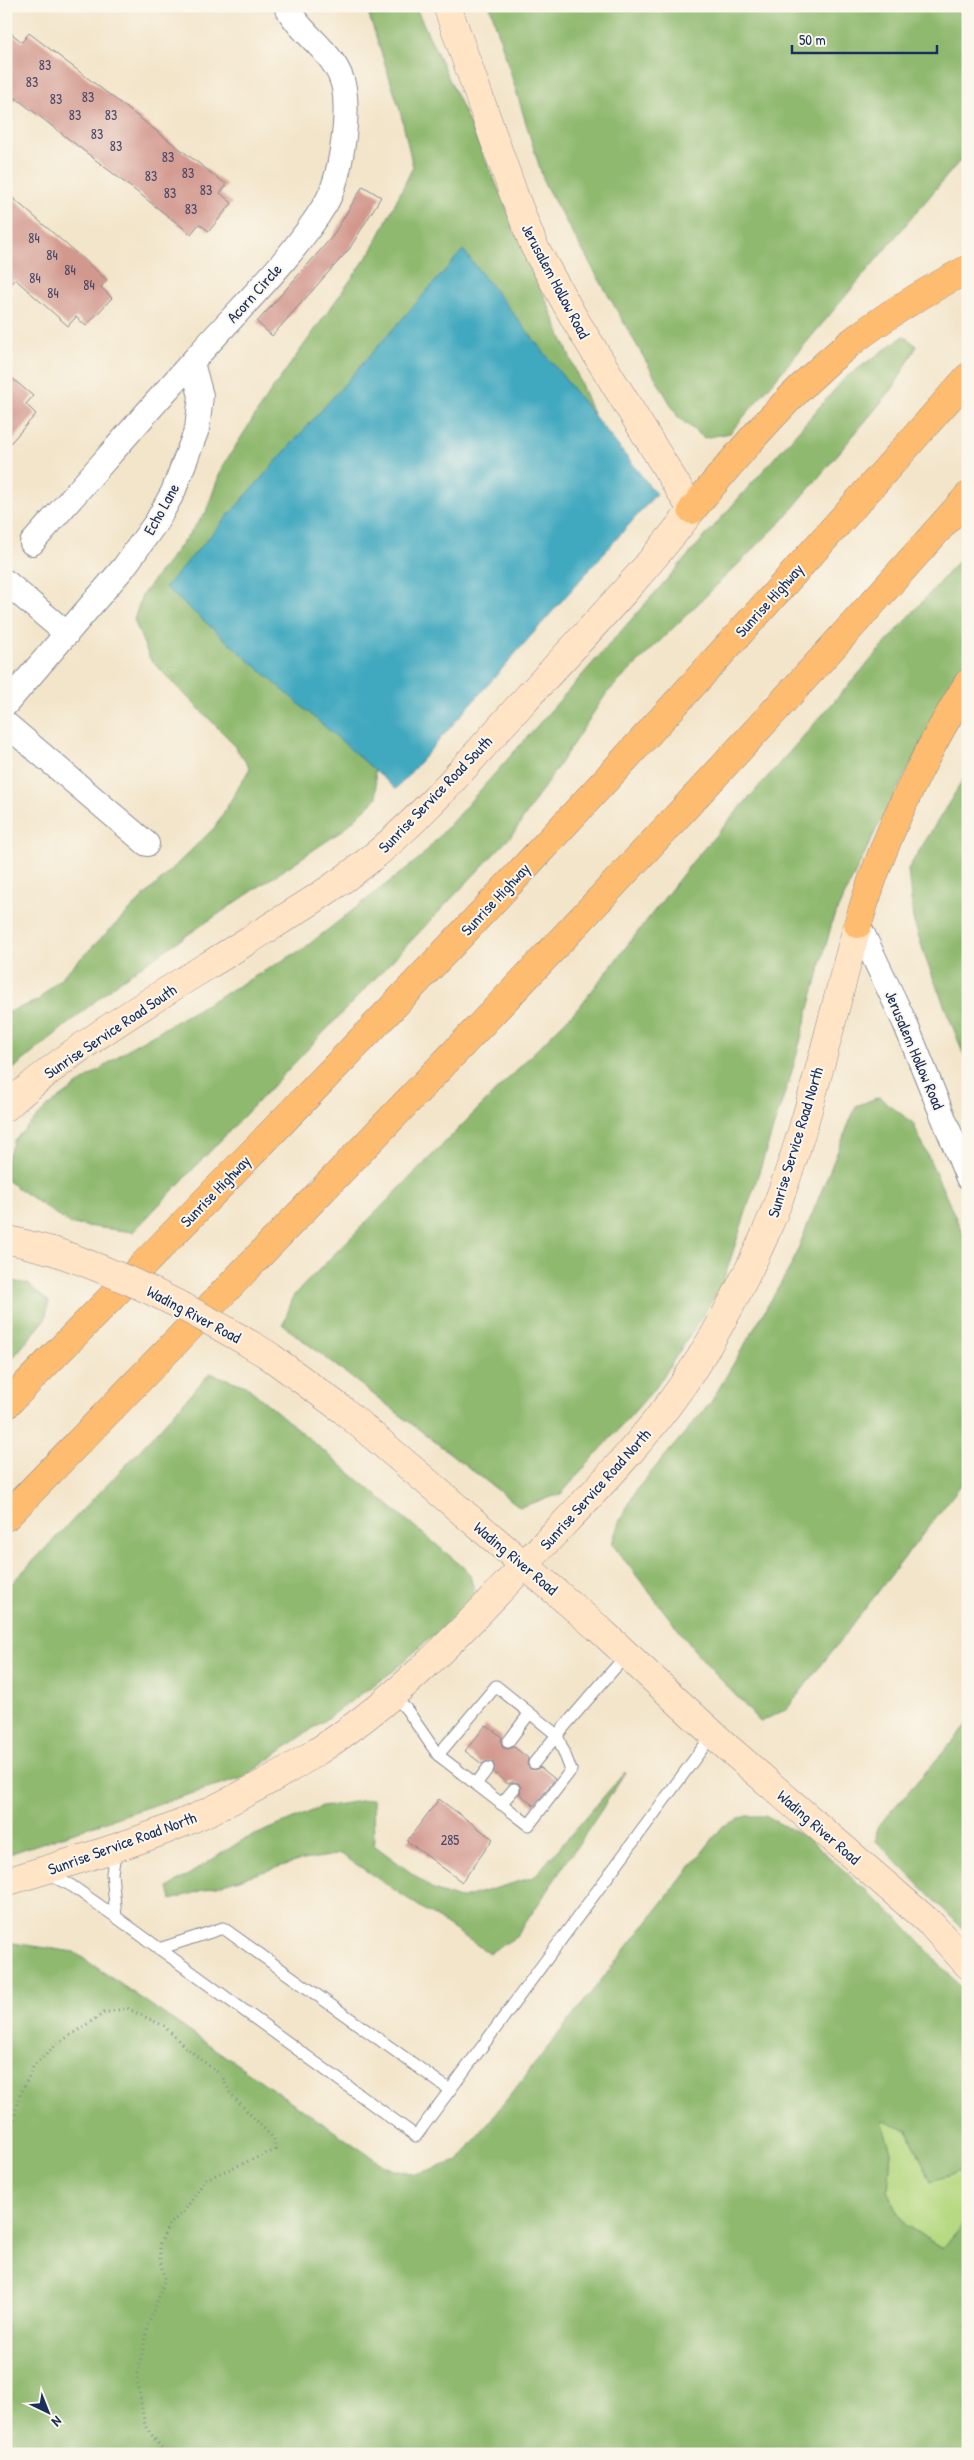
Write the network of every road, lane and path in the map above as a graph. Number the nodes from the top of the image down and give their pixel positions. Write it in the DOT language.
graph roads {
  1 [pos="286,6"];
  2 [pos="447,6"];
  3 [pos="968,269"];
  4 [pos="192,363"];
  5 [pos="968,377"];
  6 [pos="968,496"];
  7 [pos="692,510"];
  8 [pos="32,543"];
  9 [pos="6,582"];
  10 [pos="67,634"];
  11 [pos="968,684"];
  12 [pos="6,704"];
  13 [pos="6,724"];
  14 [pos="146,844"];
  15 [pos="858,924"];
  16 [pos="6,1107"];
  17 [pos="968,1178"];
  18 [pos="6,1239"];
  19 [pos="6,1405"];
  20 [pos="6,1517"];
  21 [pos="524,1565"];
  22 [pos="627,1654"];
  23 [pos="393,1694"];
  24 [pos="529,1714"];
  25 [pos="713,1734"];
  26 [pos="557,1735"];
  27 [pos="508,1742"];
  28 [pos="438,1755"];
  29 [pos="534,1763"];
  30 [pos="488,1768"];
  31 [pos="476,1784"];
  32 [pos="514,1789"];
  33 [pos="501,1804"];
  34 [pos="116,1848"];
  35 [pos="42,1871"];
  36 [pos="6,1882"];
  37 [pos="116,1917"];
  38 [pos="159,1948"];
  39 [pos="968,1965"];
  40 [pos="450,2090"];
  41 [pos="6,2184"];
  42 [pos="166,2454"];
  1 -- 4 [label="street, Acorn Circle"];
  2 -- 7 [label="street, Jerusalem Hollow Road"];
  3 -- 7 [label="highway"];
  4 -- 8 [label="street, Acorn Circle"];
  4 -- 10 [label="street, Echo Lane"];
  5 -- 19 [label="highway, Sunrise Highway"];
  6 -- 20 [label="highway"];
  7 -- 16 [label="street, Sunrise Service Road South"];
  9 -- 10 [label="street"];
  10 -- 12 [label="street, Echo Lane"];
  11 -- 15 [label="highway"];
  13 -- 14 [label="street"];
  15 -- 17 [label="street, Jerusalem Hollow Road"];
  15 -- 21 [label="street, Sunrise Service Road North"];
  18 -- 21 [label="street, Wading River Road, bridge"];
  21 -- 22 [label="street, Wading River Road"];
  21 -- 23 [label="street, Sunrise Service Road North"];
  22 -- 25 [label="street, Wading River Road"];
  22 -- 26 [label="lane"];
  23 -- 28 [label="lane"];
  23 -- 34 [label="street, Sunrise Service Road North"];
  24 -- 26 [label="lane"];
  24 -- 27 [label="lane"];
  24 -- 28 [label="lane"];
  25 -- 39 [label="street, Wading River Road"];
  25 -- 40 [label="lane"];
  26 -- 29 [label="lane"];
  26 -- 33 [label="lane"];
  28 -- 31 [label="lane"];
  30 -- 31 [label="lane"];
  31 -- 33 [label="lane"];
  32 -- 33 [label="lane"];
  34 -- 35 [label="street, Sunrise Service Road North"];
  34 -- 37 [label="lane"];
  35 -- 36 [label="street, Sunrise Service Road North"];
  35 -- 37 [label="lane"];
  37 -- 38 [label="lane"];
  38 -- 40 [label="lane"];
  38 -- 40 [label="lane"];
  41 -- 42 [label="path"];
}
